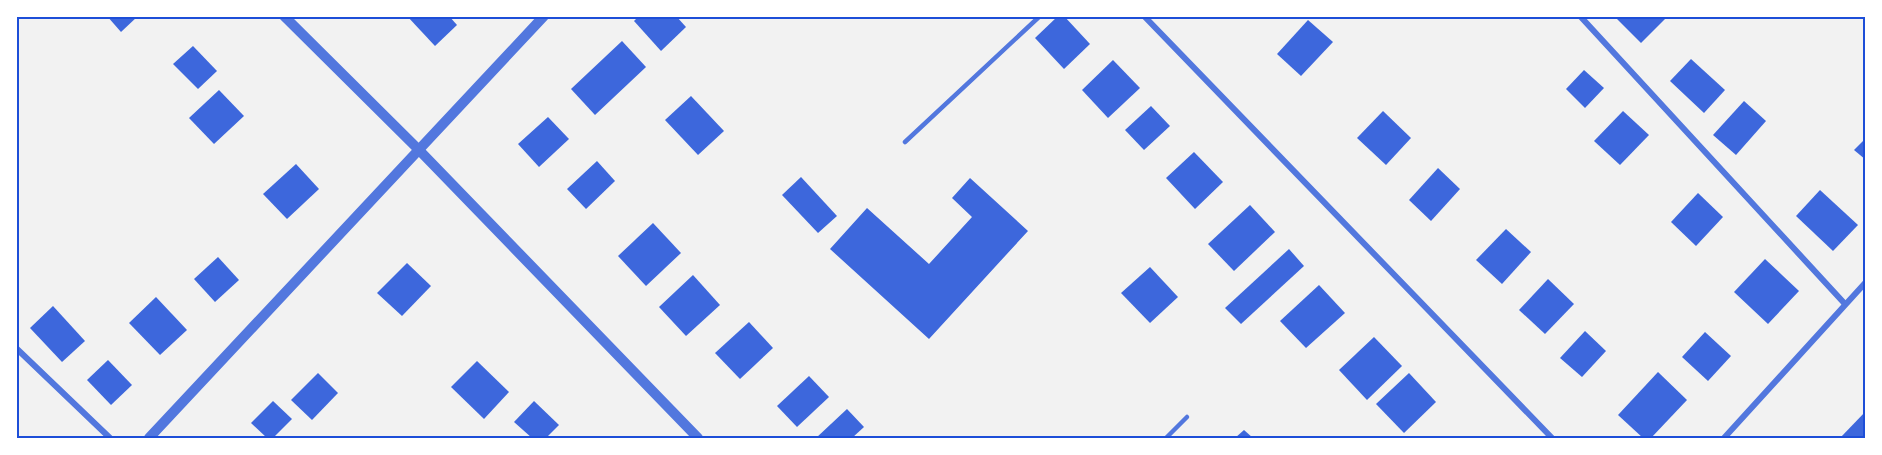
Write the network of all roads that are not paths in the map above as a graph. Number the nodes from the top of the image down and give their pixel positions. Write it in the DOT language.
graph roads {
  1 [pos="284,16"];
  2 [pos="544,16"];
  3 [pos="1040,16"];
  4 [pos="1144,16"];
  5 [pos="1580,16"];
  6 [pos="904,142"];
  7 [pos="419,150"];
  8 [pos="1866,282"];
  9 [pos="1845,304"];
  10 [pos="16,348"];
  11 [pos="1187,417"];
  12 [pos="110,438"];
  13 [pos="149,438"];
  14 [pos="698,438"];
  15 [pos="1166,438"];
  16 [pos="1552,438"];
  17 [pos="1724,438"];
  1 -- 7 [label="street"];
  2 -- 7 [label="street"];
  3 -- 6 [label="lane"];
  4 -- 16 [label="street"];
  5 -- 9 [label="street"];
  7 -- 13 [label="street"];
  7 -- 14 [label="street"];
  8 -- 9 [label="street"];
  9 -- 17 [label="street"];
  10 -- 12 [label="street"];
  11 -- 15 [label="lane"];
}
